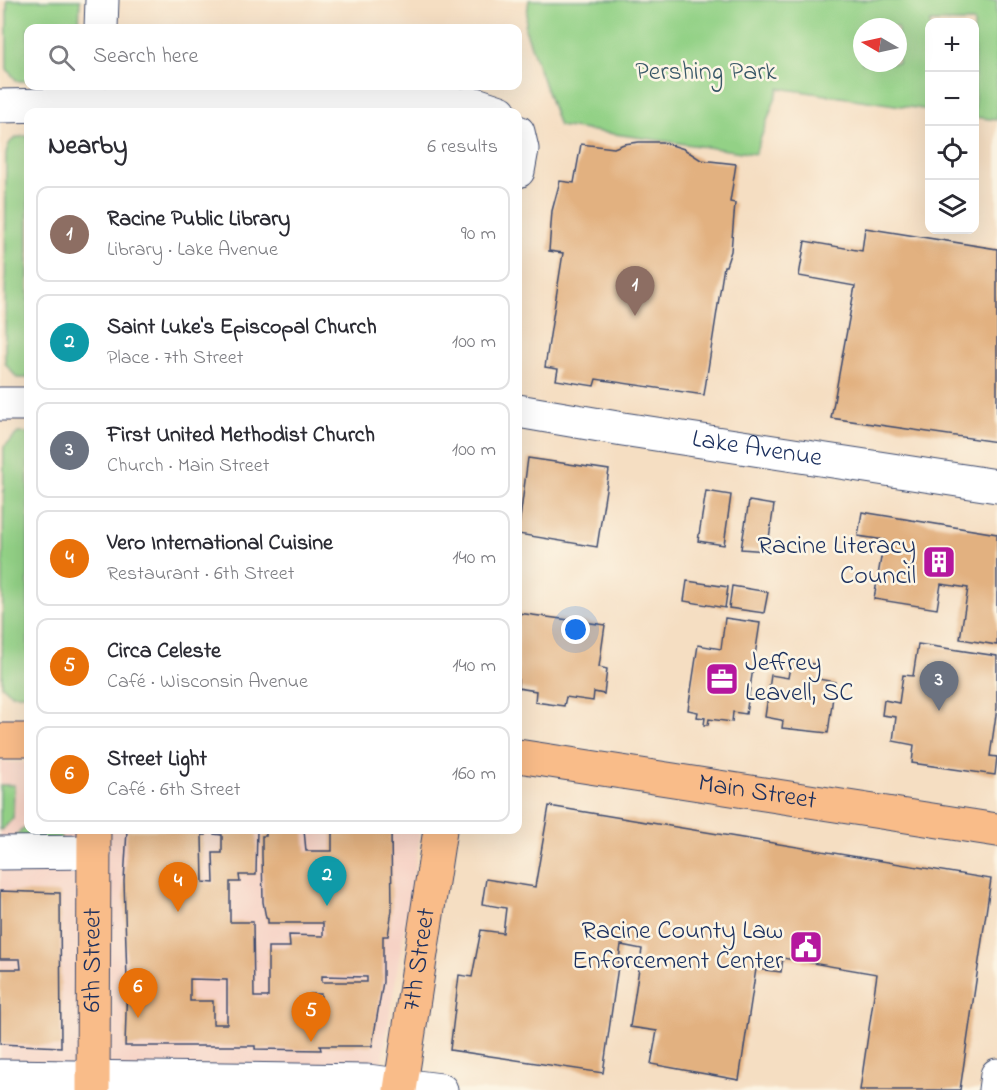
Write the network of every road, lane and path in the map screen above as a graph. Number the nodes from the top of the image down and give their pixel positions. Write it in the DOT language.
graph roads {
  1 [pos="102,0"];
  2 [pos="101,24"];
  3 [pos="101,101"];
  4 [pos="0,106"];
  5 [pos="456,108"];
  6 [pos="462,108"];
  7 [pos="488,108"];
  8 [pos="0,404"];
  9 [pos="24,404"];
  10 [pos="522,412"];
  11 [pos="997,486"];
  12 [pos="0,740"];
  13 [pos="24,740"];
  14 [pos="522,757"];
  15 [pos="997,830"];
  16 [pos="439,834"];
  17 [pos="94,841"];
  18 [pos="0,853"];
  19 [pos="997,1075"];
  20 [pos="0,1076"];
  21 [pos="92,1083"];
  22 [pos="400,1087"];
  23 [pos="441,1090"];
  24 [pos="995,1090"];
  1 -- 2 [label="street"];
  3 -- 4 [label="street"];
  3 -- 5 [label="street"];
  6 -- 7 [label="street"];
  8 -- 9 [label="street"];
  10 -- 11 [label="street, Lake Avenue"];
  12 -- 13 [label="main road"];
  14 -- 15 [label="main road, Main Street"];
  16 -- 22 [label="main road, 7th Street"];
  17 -- 18 [label="street"];
  17 -- 21 [label="main road, 6th Street"];
  19 -- 24 [label="street"];
  20 -- 21 [label="street"];
  21 -- 22 [label="street"];
  22 -- 23 [label="street"];
}
